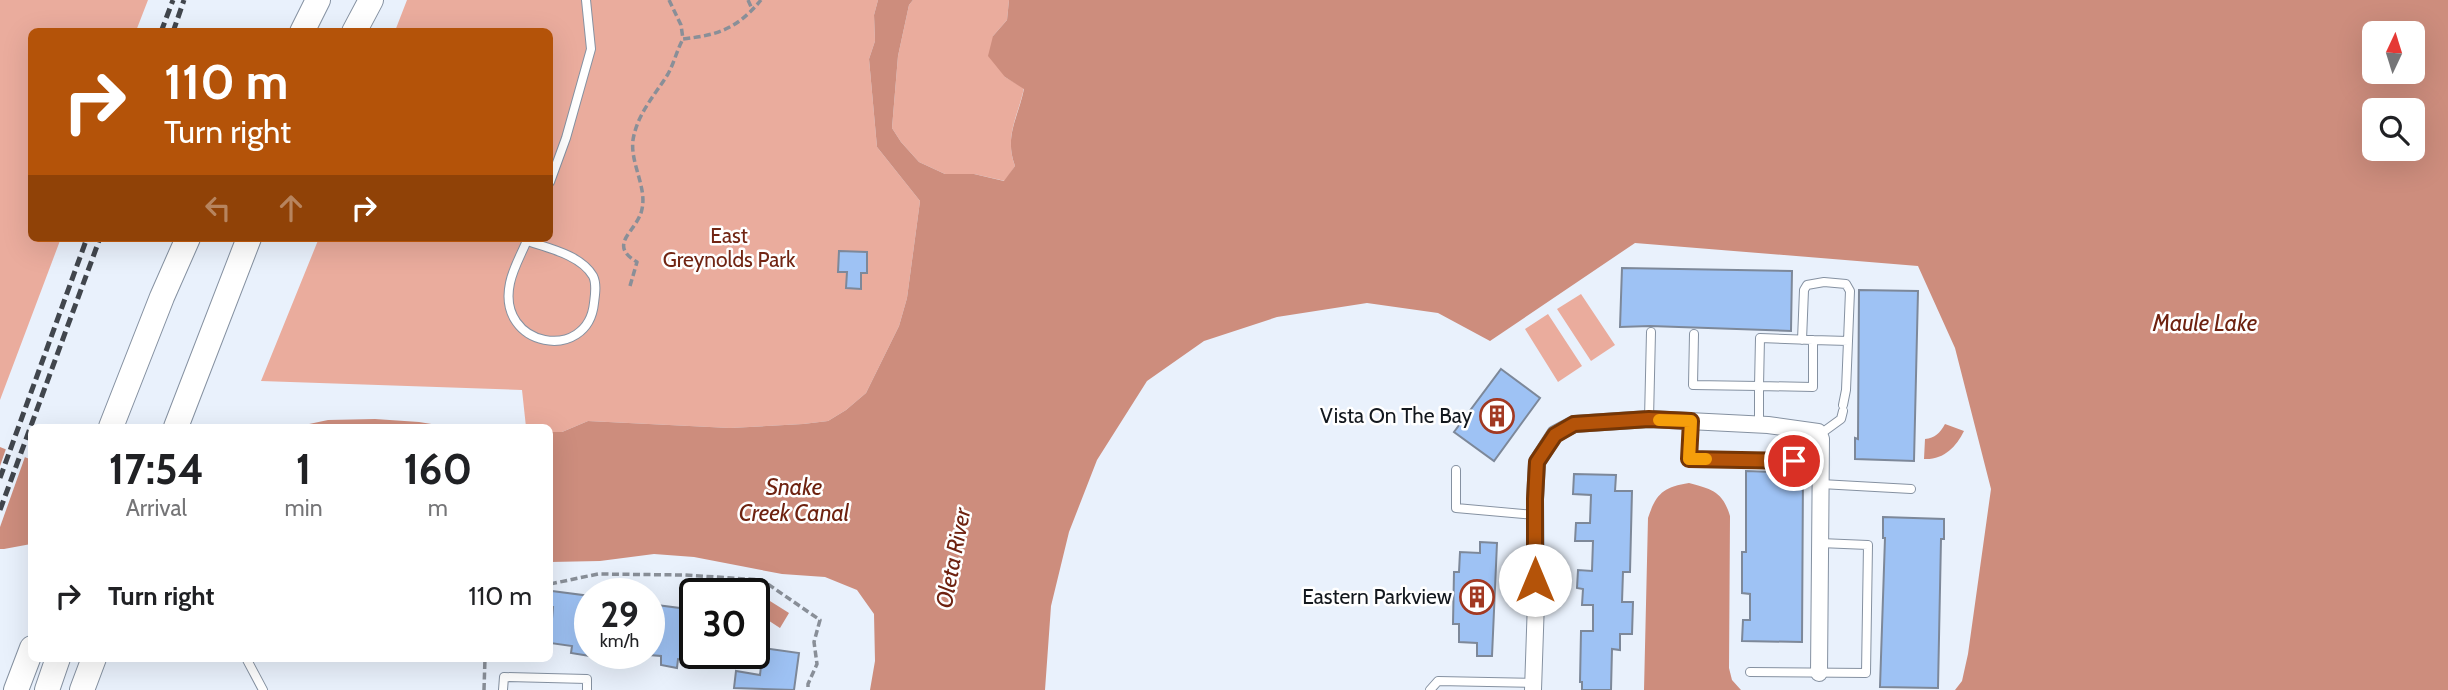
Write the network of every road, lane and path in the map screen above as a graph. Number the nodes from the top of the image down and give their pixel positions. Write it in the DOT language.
graph roads {
  1 [pos="318,0"];
  2 [pos="371,0"];
  3 [pos="586,0"];
  4 [pos="669,0"];
  5 [pos="748,0"];
  6 [pos="761,0"];
  7 [pos="752,9"];
  8 [pos="304,28"];
  9 [pos="356,28"];
  10 [pos="682,39"];
  11 [pos="553,174"];
  12 [pos="186,242"];
  13 [pos="247,242"];
  14 [pos="527,242"];
  15 [pos="533,242"];
  16 [pos="630,286"];
  17 [pos="1651,332"];
  18 [pos="1695,334"];
  19 [pos="1802,340"];
  20 [pos="1813,340"];
  21 [pos="1848,341"];
  22 [pos="1759,386"];
  23 [pos="1649,419"];
  24 [pos="1691,421"];
  25 [pos="112,423"];
  26 [pos="178,423"];
  27 [pos="1759,424"];
  28 [pos="1819,435"];
  29 [pos="1821,461"];
  30 [pos="1456,470"];
  31 [pos="1821,484"];
  32 [pos="1911,489"];
  33 [pos="1535,516"];
  34 [pos="1820,543"];
  35 [pos="553,583"];
  36 [pos="28,658"];
  37 [pos="57,662"];
  38 [pos="92,662"];
  39 [pos="248,662"];
  40 [pos="485,662"];
  41 [pos="1750,672"];
  42 [pos="1819,673"];
  43 [pos="1533,686"];
  44 [pos="16,690"];
  45 [pos="47,690"];
  46 [pos="82,690"];
  47 [pos="263,690"];
  48 [pos="484,690"];
  49 [pos="503,690"];
  50 [pos="587,690"];
  51 [pos="808,690"];
  52 [pos="1430,690"];
  1 -- 8 [label="main road"];
  2 -- 9 [label="main road"];
  3 -- 11 [label="lane"];
  4 -- 10 [label="path"];
  5 -- 7 [label="path"];
  6 -- 7 [label="path"];
  7 -- 10 [label="path"];
  10 -- 16 [label="path"];
  12 -- 25 [label="main road"];
  13 -- 26 [label="main road"];
  14 -- 15 [label="lane"];
  17 -- 23 [label="lane"];
  18 -- 22 [label="lane"];
  19 -- 20 [label="lane"];
  19 -- 21 [label="lane"];
  19 -- 22 [label="lane"];
  20 -- 21 [label="lane"];
  20 -- 22 [label="lane"];
  21 -- 28 [label="lane"];
  22 -- 27 [label="lane"];
  23 -- 24 [label="street"];
  23 -- 33 [label="street"];
  24 -- 27 [label="street"];
  24 -- 29 [label="lane"];
  27 -- 28 [label="street"];
  28 -- 29 [label="street"];
  29 -- 31 [label="street"];
  30 -- 33 [label="lane"];
  31 -- 32 [label="lane"];
  31 -- 34 [label="street"];
  33 -- 43 [label="street"];
  34 -- 42 [label="street"];
  34 -- 42 [label="lane"];
  35 -- 51 [label="path"];
  36 -- 44 [label="main road"];
  37 -- 45 [label="main road"];
  38 -- 46 [label="main road"];
  39 -- 47 [label="lane"];
  40 -- 48 [label="path"];
  41 -- 42 [label="lane"];
  43 -- 52 [label="lane"];
  49 -- 50 [label="lane"];
}
